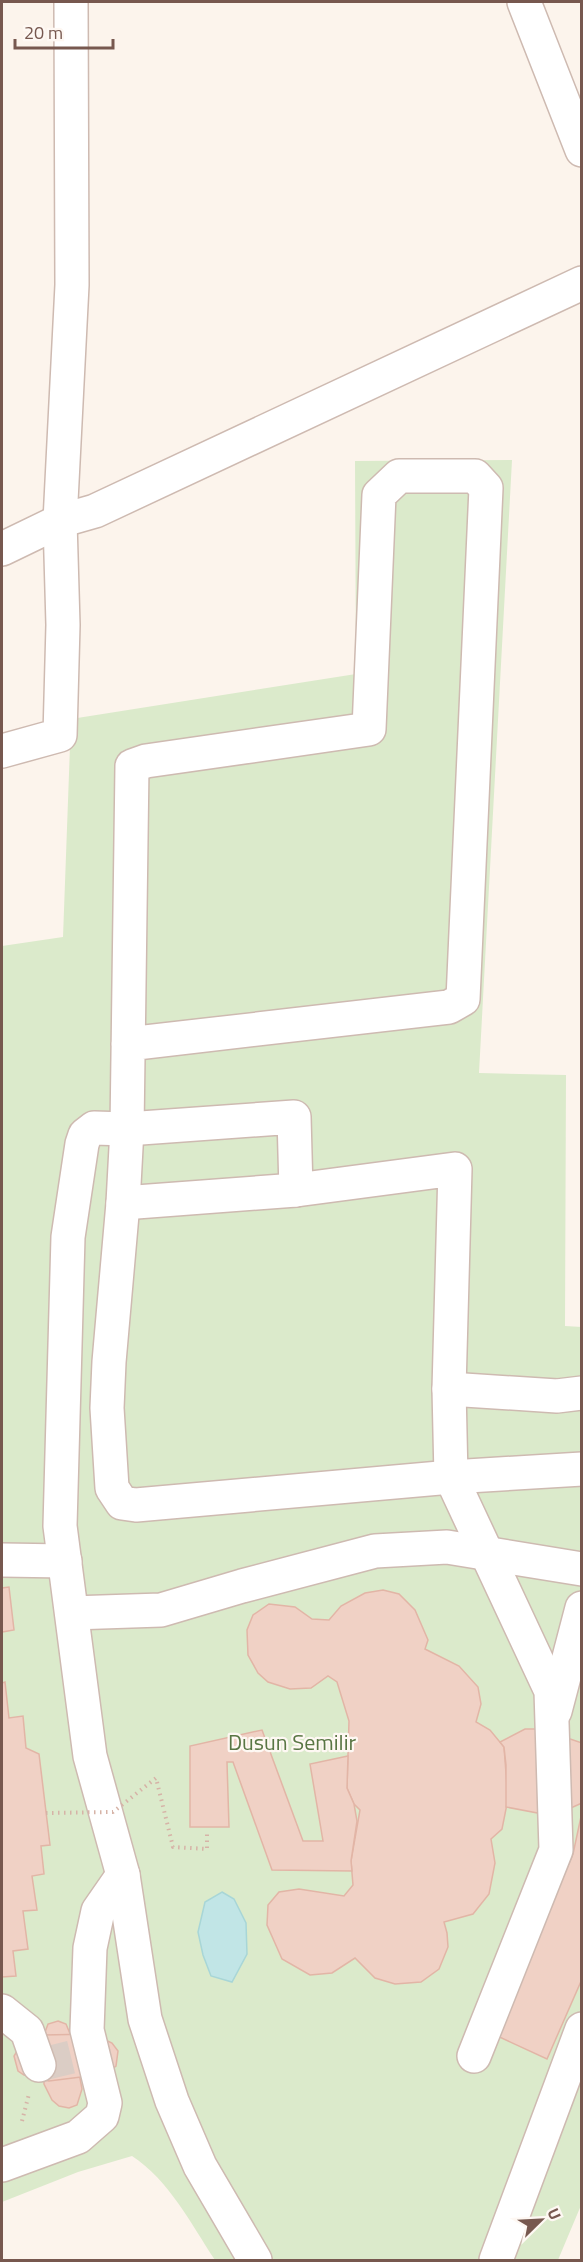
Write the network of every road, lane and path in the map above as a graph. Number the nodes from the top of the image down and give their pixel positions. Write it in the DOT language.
graph roads {
  1 [pos="71,2"];
  2 [pos="524,2"];
  3 [pos="582,150"];
  4 [pos="582,283"];
  5 [pos="60,522"];
  6 [pos="2,549"];
  7 [pos="2,751"];
  8 [pos="128,1044"];
  9 [pos="127,1129"];
  10 [pos="296,1190"];
  11 [pos="123,1203"];
  12 [pos="449,1389"];
  13 [pos="582,1393"];
  14 [pos="582,1468"];
  15 [pos="451,1477"];
  16 [pos="487,1554"];
  17 [pos="2,1560"];
  18 [pos="65,1561"];
  19 [pos="582,1569"];
  20 [pos="582,1608"];
  21 [pos="72,1613"];
  22 [pos="552,1721"];
  23 [pos="46,1813"];
  24 [pos="207,1831"];
  25 [pos="123,1875"];
  26 [pos="2,2011"];
  27 [pos="582,2029"];
  28 [pos="474,2056"];
  29 [pos="39,2065"];
  30 [pos="12,2125"];
  31 [pos="2,2164"];
  32 [pos="255,2260"];
  33 [pos="496,2260"];
  1 -- 5 [label="street"];
  2 -- 3 [label="street"];
  4 -- 5 [label="street"];
  5 -- 6 [label="street"];
  5 -- 7 [label="street"];
  8 -- 8 [label="street"];
  8 -- 9 [label="street"];
  9 -- 10 [label="street"];
  9 -- 11 [label="street"];
  9 -- 18 [label="street"];
  10 -- 11 [label="street"];
  10 -- 12 [label="street"];
  11 -- 15 [label="street"];
  12 -- 13 [label="street"];
  12 -- 15 [label="street"];
  14 -- 15 [label="street"];
  15 -- 16 [label="street"];
  16 -- 19 [label="street"];
  16 -- 21 [label="street"];
  16 -- 22 [label="street"];
  17 -- 18 [label="street"];
  18 -- 21 [label="street"];
  20 -- 22 [label="street"];
  21 -- 25 [label="street"];
  22 -- 28 [label="street"];
  23 -- 24 [label="path, bridge"];
  25 -- 31 [label="street"];
  25 -- 32 [label="street"];
  26 -- 29 [label="street"];
  27 -- 33 [label="street"];
  29 -- 30 [label="path"];
}
